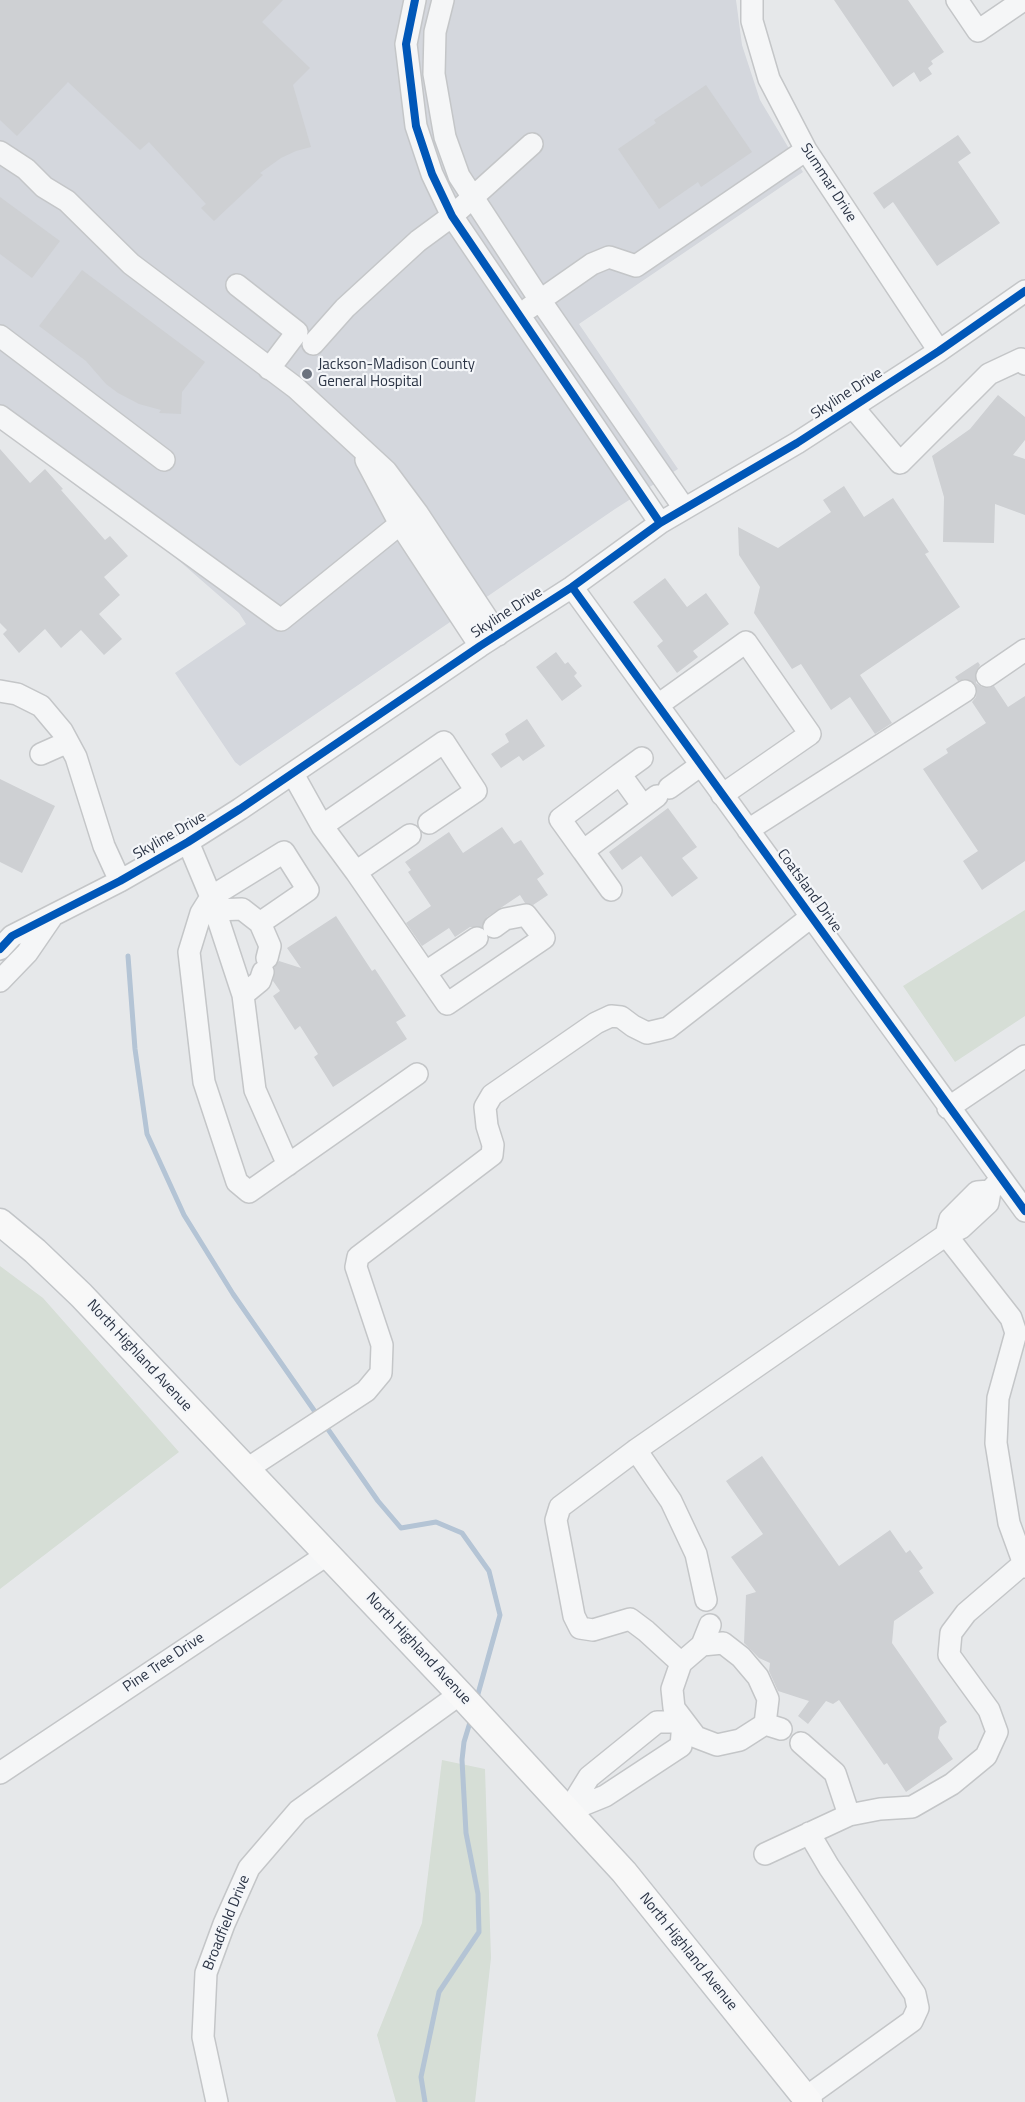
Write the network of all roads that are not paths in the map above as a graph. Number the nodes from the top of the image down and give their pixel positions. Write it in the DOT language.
graph roads {
  1 [pos="415,0"];
  2 [pos="443,0"];
  3 [pos="752,0"];
  4 [pos="957,0"];
  5 [pos="1017,0"];
  6 [pos="532,144"];
  7 [pos="806,150"];
  8 [pos="0,152"];
  9 [pos="472,197"];
  10 [pos="452,216"];
  11 [pos="237,285"];
  12 [pos="1025,291"];
  13 [pos="540,300"];
  14 [pos="520,314"];
  15 [pos="0,336"];
  16 [pos="312,344"];
  17 [pos="939,350"];
  18 [pos="1025,364"];
  19 [pos="268,368"];
  20 [pos="852,406"];
  21 [pos="0,416"];
  22 [pos="164,460"];
  23 [pos="684,508"];
  24 [pos="409,519"];
  25 [pos="660,522"];
  26 [pos="572,586"];
  27 [pos="498,635"];
  28 [pos="480,646"];
  29 [pos="1025,650"];
  30 [pos="987,676"];
  31 [pos="0,691"];
  32 [pos="964,691"];
  33 [pos="658,705"];
  34 [pos="68,742"];
  35 [pos="41,754"];
  36 [pos="642,758"];
  37 [pos="701,765"];
  38 [pos="293,774"];
  39 [pos="620,774"];
  40 [pos="722,795"];
  41 [pos="656,797"];
  42 [pos="429,823"];
  43 [pos="322,826"];
  44 [pos="748,830"];
  45 [pos="410,835"];
  46 [pos="188,842"];
  47 [pos="583,851"];
  48 [pos="356,872"];
  49 [pos="120,881"];
  50 [pos="611,890"];
  51 [pos="213,904"];
  52 [pos="54,914"];
  53 [pos="811,917"];
  54 [pos="260,924"];
  55 [pos="0,949"];
  56 [pos="426,972"];
  57 [pos="0,981"];
  58 [pos="243,995"];
  59 [pos="1025,1056"];
  60 [pos="417,1074"];
  61 [pos="948,1108"];
  62 [pos="288,1165"];
  63 [pos="995,1186"];
  64 [pos="1025,1212"];
  65 [pos="0,1222"];
  66 [pos="946,1236"];
  67 [pos="636,1450"];
  68 [pos="247,1469"];
  69 [pos="328,1554"];
  70 [pos="1024,1565"];
  71 [pos="706,1600"];
  72 [pos="710,1625"];
  73 [pos="702,1645"];
  74 [pos="680,1663"];
  75 [pos="460,1694"];
  76 [pos="683,1722"];
  77 [pos="801,1743"];
  78 [pos="0,1773"];
  79 [pos="568,1811"];
  80 [pos="849,1814"];
  81 [pos="808,1833"];
  82 [pos="765,1854"];
  83 [pos="807,2100"];
  84 [pos="217,2102"];
  1 -- 10 [label="street"];
  2 -- 9 [label="street"];
  3 -- 7 [label="street, Summar Drive"];
  4 -- 5 [label="street"];
  6 -- 9 [label="street"];
  7 -- 13 [label="street"];
  7 -- 17 [label="street, Summar Drive"];
  8 -- 19 [label="street"];
  9 -- 10 [label="street"];
  9 -- 13 [label="street"];
  10 -- 14 [label="street"];
  10 -- 16 [label="street"];
  11 -- 19 [label="street"];
  12 -- 17 [label="street, Skyline Drive"];
  13 -- 14 [label="street"];
  13 -- 23 [label="street"];
  14 -- 25 [label="street"];
  15 -- 22 [label="street"];
  17 -- 20 [label="street, Skyline Drive"];
  18 -- 20 [label="street"];
  19 -- 24 [label="street"];
  20 -- 23 [label="street, Skyline Drive"];
  21 -- 24 [label="street"];
  23 -- 25 [label="street, Skyline Drive"];
  24 -- 27 [label="street"];
  24 -- 28 [label="street"];
  25 -- 26 [label="street, Skyline Drive"];
  26 -- 27 [label="street, Skyline Drive"];
  26 -- 33 [label="street, Coatsland Drive"];
  27 -- 28 [label="street, Skyline Drive"];
  28 -- 38 [label="street, Skyline Drive"];
  29 -- 30 [label="street"];
  31 -- 34 [label="street"];
  32 -- 44 [label="street"];
  33 -- 37 [label="street, Coatsland Drive"];
  33 -- 40 [label="street"];
  34 -- 35 [label="street"];
  34 -- 49 [label="street"];
  36 -- 39 [label="street"];
  37 -- 40 [label="street, Coatsland Drive"];
  37 -- 41 [label="street"];
  38 -- 43 [label="street"];
  38 -- 46 [label="street, Skyline Drive"];
  39 -- 41 [label="street"];
  39 -- 47 [label="street"];
  40 -- 44 [label="street, Coatsland Drive"];
  41 -- 47 [label="street"];
  42 -- 43 [label="street"];
  43 -- 48 [label="street"];
  44 -- 53 [label="street, Coatsland Drive"];
  45 -- 48 [label="street"];
  46 -- 49 [label="street, Skyline Drive"];
  46 -- 51 [label="street"];
  47 -- 50 [label="street"];
  48 -- 56 [label="street"];
  49 -- 52 [label="street, Skyline Drive"];
  51 -- 54 [label="street"];
  51 -- 54 [label="street"];
  51 -- 58 [label="street"];
  51 -- 62 [label="street"];
  52 -- 55 [label="street, Skyline Drive"];
  52 -- 57 [label="street"];
  53 -- 61 [label="street, Coatsland Drive"];
  53 -- 68 [label="street"];
  54 -- 58 [label="street"];
  56 -- 56 [label="street"];
  58 -- 62 [label="street"];
  59 -- 61 [label="street"];
  60 -- 62 [label="street"];
  61 -- 63 [label="street, Coatsland Drive"];
  63 -- 64 [label="street, Coatsland Drive"];
  63 -- 66 [label="street"];
  65 -- 68 [label="main road, North Highland Avenue"];
  66 -- 67 [label="street"];
  66 -- 70 [label="street"];
  67 -- 71 [label="street"];
  67 -- 74 [label="street"];
  68 -- 69 [label="main road, North Highland Avenue"];
  69 -- 75 [label="main road, North Highland Avenue"];
  69 -- 78 [label="street, Pine Tree Drive"];
  70 -- 80 [label="street"];
  72 -- 73 [label="street"];
  73 -- 74 [label="street"];
  73 -- 76 [label="street"];
  74 -- 76 [label="street"];
  75 -- 79 [label="main road, North Highland Avenue"];
  75 -- 84 [label="street, Broadfield Drive"];
  76 -- 79 [label="street"];
  76 -- 79 [label="street"];
  77 -- 80 [label="street"];
  79 -- 83 [label="main road, North Highland Avenue"];
  80 -- 81 [label="street"];
  81 -- 82 [label="street"];
  81 -- 83 [label="street"];
}
